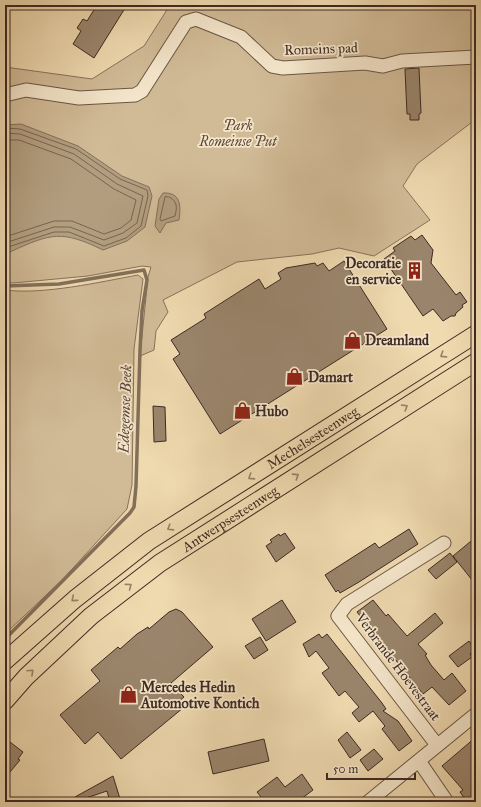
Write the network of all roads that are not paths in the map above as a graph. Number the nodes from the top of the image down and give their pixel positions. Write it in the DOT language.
graph roads {
  1 [pos="476,57"];
  2 [pos="5,95"];
  3 [pos="476,334"];
  4 [pos="476,362"];
  5 [pos="444,543"];
  6 [pos="5,661"];
  7 [pos="5,701"];
  8 [pos="476,714"];
  9 [pos="437,745"];
  10 [pos="419,761"];
  11 [pos="368,802"];
  12 [pos="447,802"];
  1 -- 2 [label="street, Romeins pad"];
  3 -- 6 [label="main road, Mechelsesteenweg, one-way"];
  7 -- 4 [label="main road, Antwerpsesteenweg, one-way"];
  5 -- 9 [label="street, Verbrande Hoevestraat"];
  8 -- 9 [label="street"];
  9 -- 10 [label="street"];
  10 -- 11 [label="street"];
  10 -- 12 [label="street"];
}
